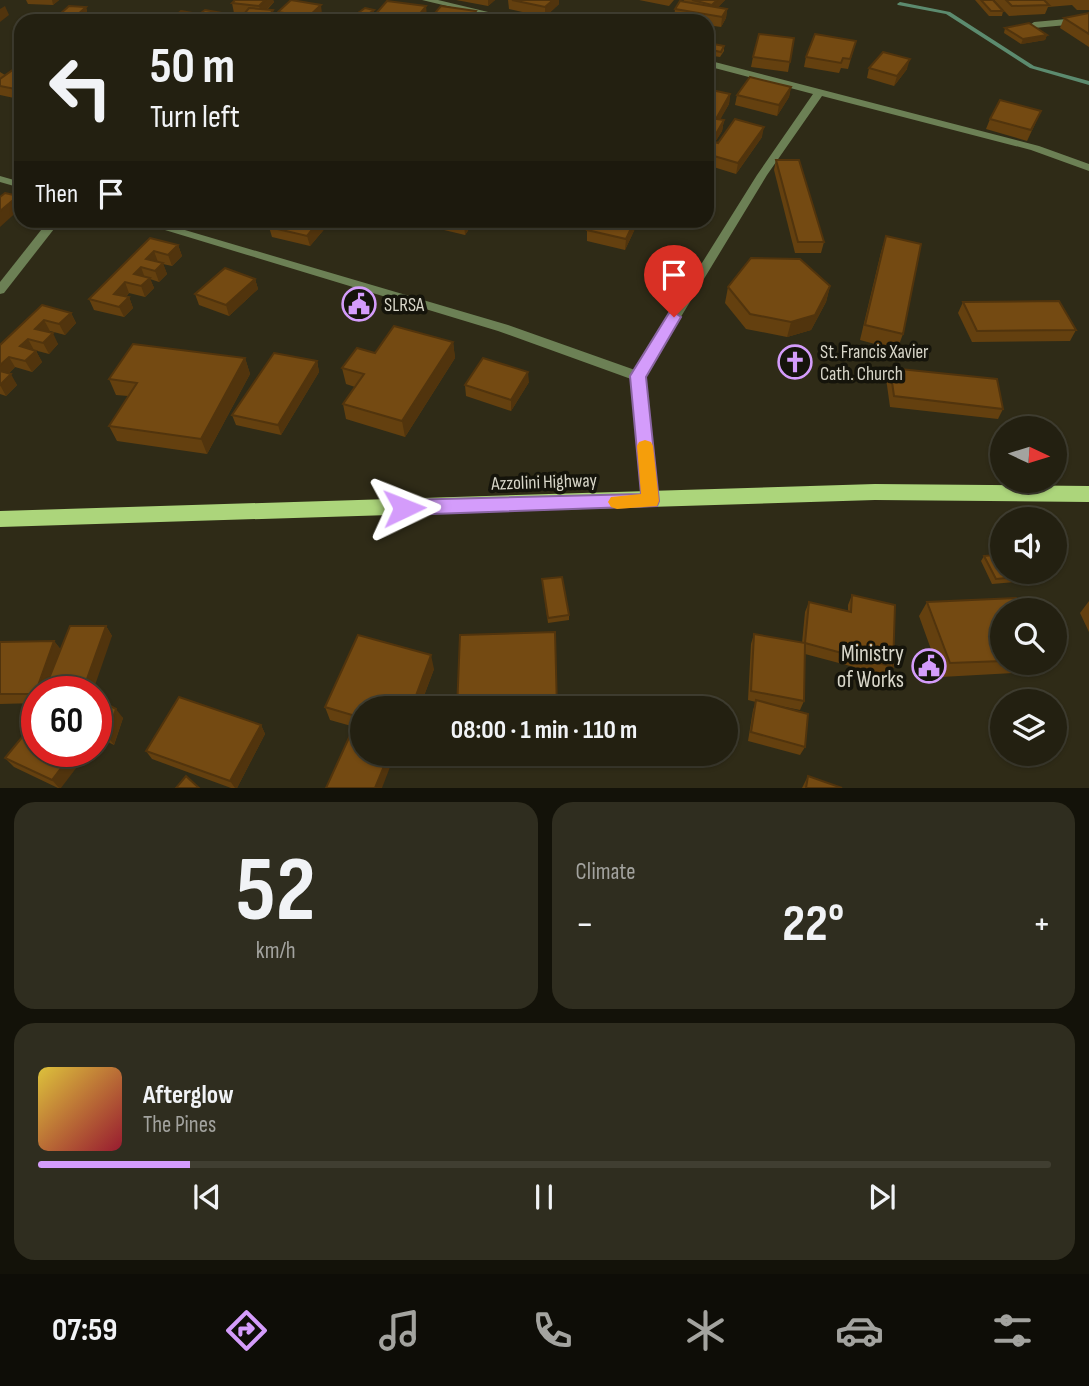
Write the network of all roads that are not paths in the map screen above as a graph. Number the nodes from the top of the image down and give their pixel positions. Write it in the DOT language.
graph roads {
  1 [pos="426,0"];
  2 [pos="490,14"];
  3 [pos="1089,20"];
  4 [pos="1034,25"];
  5 [pos="714,65"];
  6 [pos="820,90"];
  7 [pos="1089,168"];
  8 [pos="50,228"];
  9 [pos="164,228"];
  10 [pos="0,290"];
  11 [pos="638,376"];
  12 [pos="1089,494"];
  13 [pos="650,501"];
  14 [pos="0,519"];
  1 -- 2 [label="street"];
  3 -- 4 [label="street"];
  5 -- 6 [label="street"];
  6 -- 7 [label="street"];
  6 -- 11 [label="street"];
  8 -- 10 [label="street"];
  9 -- 11 [label="street"];
  11 -- 13 [label="street"];
  12 -- 13 [label="main road, Azzolini Highway"];
  13 -- 14 [label="main road, Azzolini Highway"];
}
